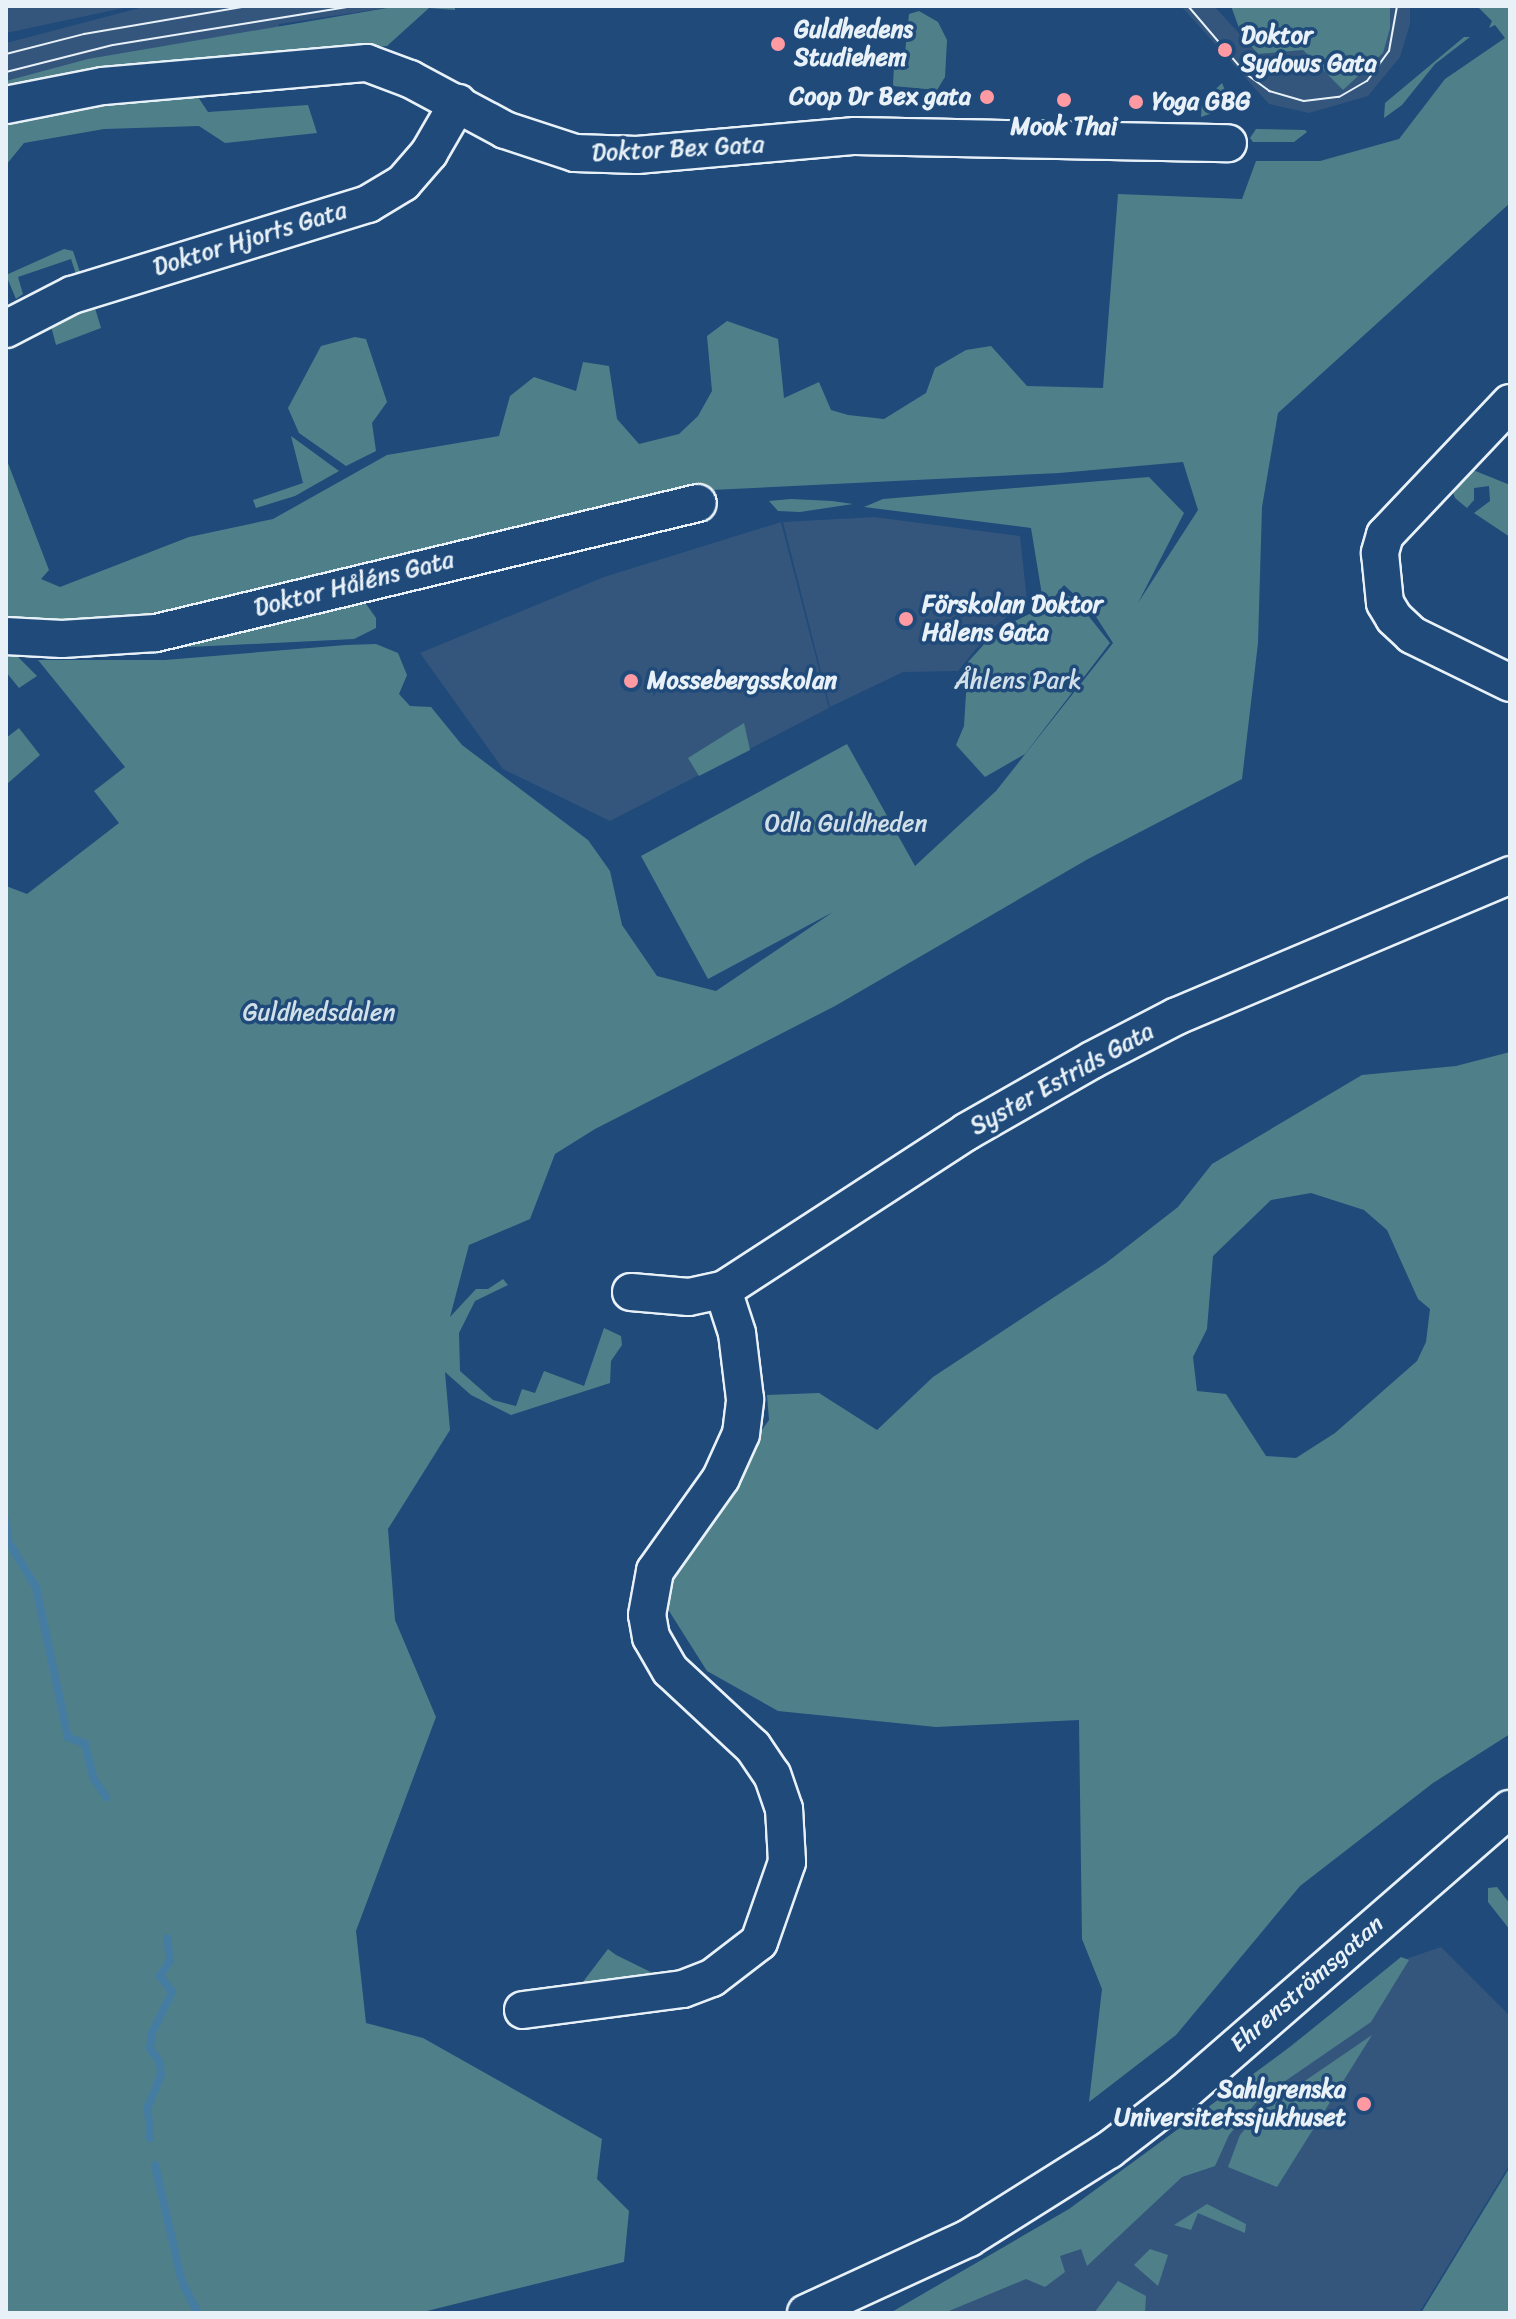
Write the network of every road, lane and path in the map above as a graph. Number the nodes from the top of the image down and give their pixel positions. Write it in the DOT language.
graph roads {
  1 [pos="458,103"];
  2 [pos="6,105"];
  3 [pos="1228,143"];
  4 [pos="6,329"];
  5 [pos="1510,403"];
  6 [pos="698,503"];
  7 [pos="6,636"];
  8 [pos="1510,683"];
  9 [pos="1510,875"];
  10 [pos="723,1290"];
  11 [pos="631,1292"];
  12 [pos="1510,1809"];
  13 [pos="523,2010"];
  14 [pos="806,2313"];
  1 -- 2 [label="street, Doktor Bex Gata"];
  1 -- 3 [label="street, Doktor Bex Gata"];
  1 -- 4 [label="street, Doktor Hjorts Gata"];
  5 -- 8 [label="street"];
  6 -- 7 [label="street, Doktor Håléns Gata"];
  9 -- 10 [label="street, Syster Estrids Gata"];
  10 -- 11 [label="street, Syster Estrids Gata"];
  10 -- 13 [label="street"];
  12 -- 14 [label="street, Ehrenströmsgatan"];
}
